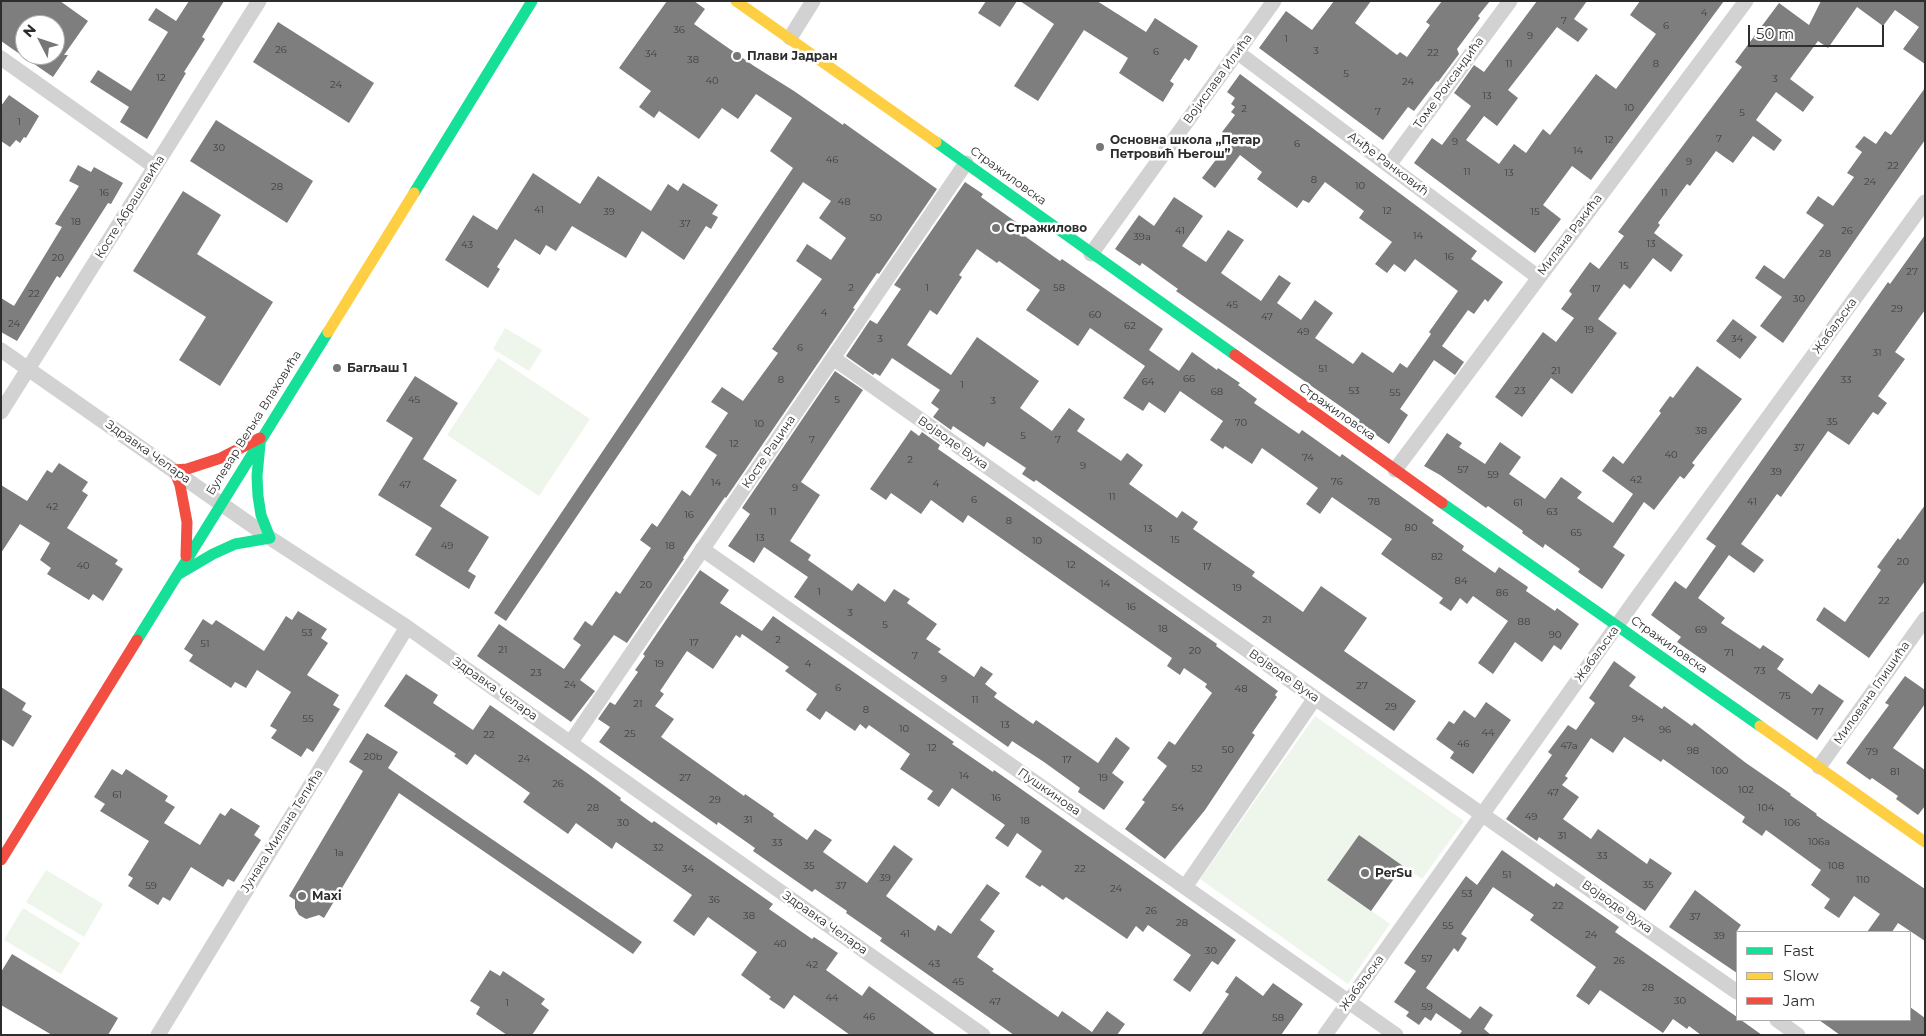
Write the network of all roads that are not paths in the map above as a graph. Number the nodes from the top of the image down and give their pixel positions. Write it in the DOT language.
graph roads {
  1 [pos="259,1"];
  2 [pos="532,1"];
  3 [pos="736,1"];
  4 [pos="812,1"];
  5 [pos="1274,1"];
  6 [pos="1510,1"];
  7 [pos="1746,1"];
  8 [pos="790,38"];
  9 [pos="1237,52"];
  10 [pos="1,58"];
  11 [pos="966,162"];
  12 [pos="1389,165"];
  13 [pos="156,166"];
  14 [pos="1925,202"];
  15 [pos="1091,254"];
  16 [pos="1538,277"];
  17 [pos="1,350"];
  18 [pos="833,358"];
  19 [pos="28,369"];
  20 [pos="1,412"];
  21 [pos="261,438"];
  22 [pos="174,470"];
  23 [pos="1395,470"];
  24 [pos="221,503"];
  25 [pos="270,538"];
  26 [pos="702,550"];
  27 [pos="186,560"];
  28 [pos="176,576"];
  29 [pos="1925,619"];
  30 [pos="1617,626"];
  31 [pos="407,627"];
  32 [pos="1315,698"];
  33 [pos="571,742"];
  34 [pos="1819,767"];
  35 [pos="1483,814"];
  36 [pos="1925,842"];
  37 [pos="1,860"];
  38 [pos="1185,887"];
  39 [pos="1736,991"];
  40 [pos="1349,1002"];
  41 [pos="1778,1021"];
  42 [pos="158,1035"];
  43 [pos="983,1035"];
  44 [pos="1325,1035"];
  45 [pos="1396,1035"];
  46 [pos="1798,1035"];
  1 -- 13 [label="street, Косте Абрашевића"];
  2 -- 21 [label="street, Булевар Вељка Влаховића"];
  3 -- 8 [label="street, Стражиловска"];
  4 -- 8 [label="street"];
  5 -- 9 [label="street, Војислава Илића"];
  6 -- 12 [label="street, Томе Роксандића"];
  7 -- 16 [label="street, Милана Ракића"];
  8 -- 11 [label="street, Стражиловска"];
  9 -- 12 [label="street, Анђе Ранковић"];
  9 -- 15 [label="street, Војислава Илића"];
  10 -- 13 [label="street"];
  11 -- 15 [label="street, Стражиловска"];
  11 -- 18 [label="street, Косте Рацина"];
  12 -- 16 [label="street, Анђе Ранковић"];
  13 -- 19 [label="street, Косте Абрашевића"];
  14 -- 30 [label="street, Жабаљска"];
  15 -- 23 [label="street, Стражиловска"];
  16 -- 23 [label="street, Милана Ракића"];
  17 -- 19 [label="street, Здравка Челара"];
  18 -- 26 [label="street, Косте Рацина"];
  18 -- 32 [label="street, Војводе Вука"];
  19 -- 20 [label="street, Косте Абрашевића"];
  19 -- 22 [label="street, Здравка Челара"];
  21 -- 22 [label="street"];
  21 -- 24 [label="street, Булевар Вељка Влаховића"];
  21 -- 25 [label="street"];
  22 -- 24 [label="street, Здравка Челара"];
  22 -- 27 [label="street"];
  23 -- 30 [label="street, Стражиловска"];
  24 -- 25 [label="street, Здравка Челара"];
  24 -- 27 [label="street, Булевар Вељка Влаховића"];
  25 -- 28 [label="street"];
  25 -- 31 [label="street, Здравка Челара"];
  26 -- 33 [label="street, Косте Рацина"];
  26 -- 38 [label="street, Пушкинова"];
  27 -- 28 [label="street, Булевар Вељка Влаховића"];
  28 -- 37 [label="street, Булевар Вељка Влаховића"];
  29 -- 34 [label="street, Милована Глишића"];
  30 -- 34 [label="street, Стражиловска"];
  30 -- 35 [label="street, Жабаљска"];
  31 -- 33 [label="street, Здравка Челара"];
  31 -- 42 [label="street, Јунака Милана Тепића"];
  32 -- 35 [label="street, Војводе Вука"];
  32 -- 38 [label="street"];
  33 -- 43 [label="street, Здравка Челара"];
  34 -- 36 [label="street, Стражиловска"];
  35 -- 39 [label="street, Војводе Вука"];
  35 -- 40 [label="street, Жабаљска"];
  38 -- 40 [label="street, Пушкинова"];
  40 -- 44 [label="street, Жабаљска"];
  40 -- 45 [label="street, Пушкинова"];
  41 -- 46 [label="street"];
}
